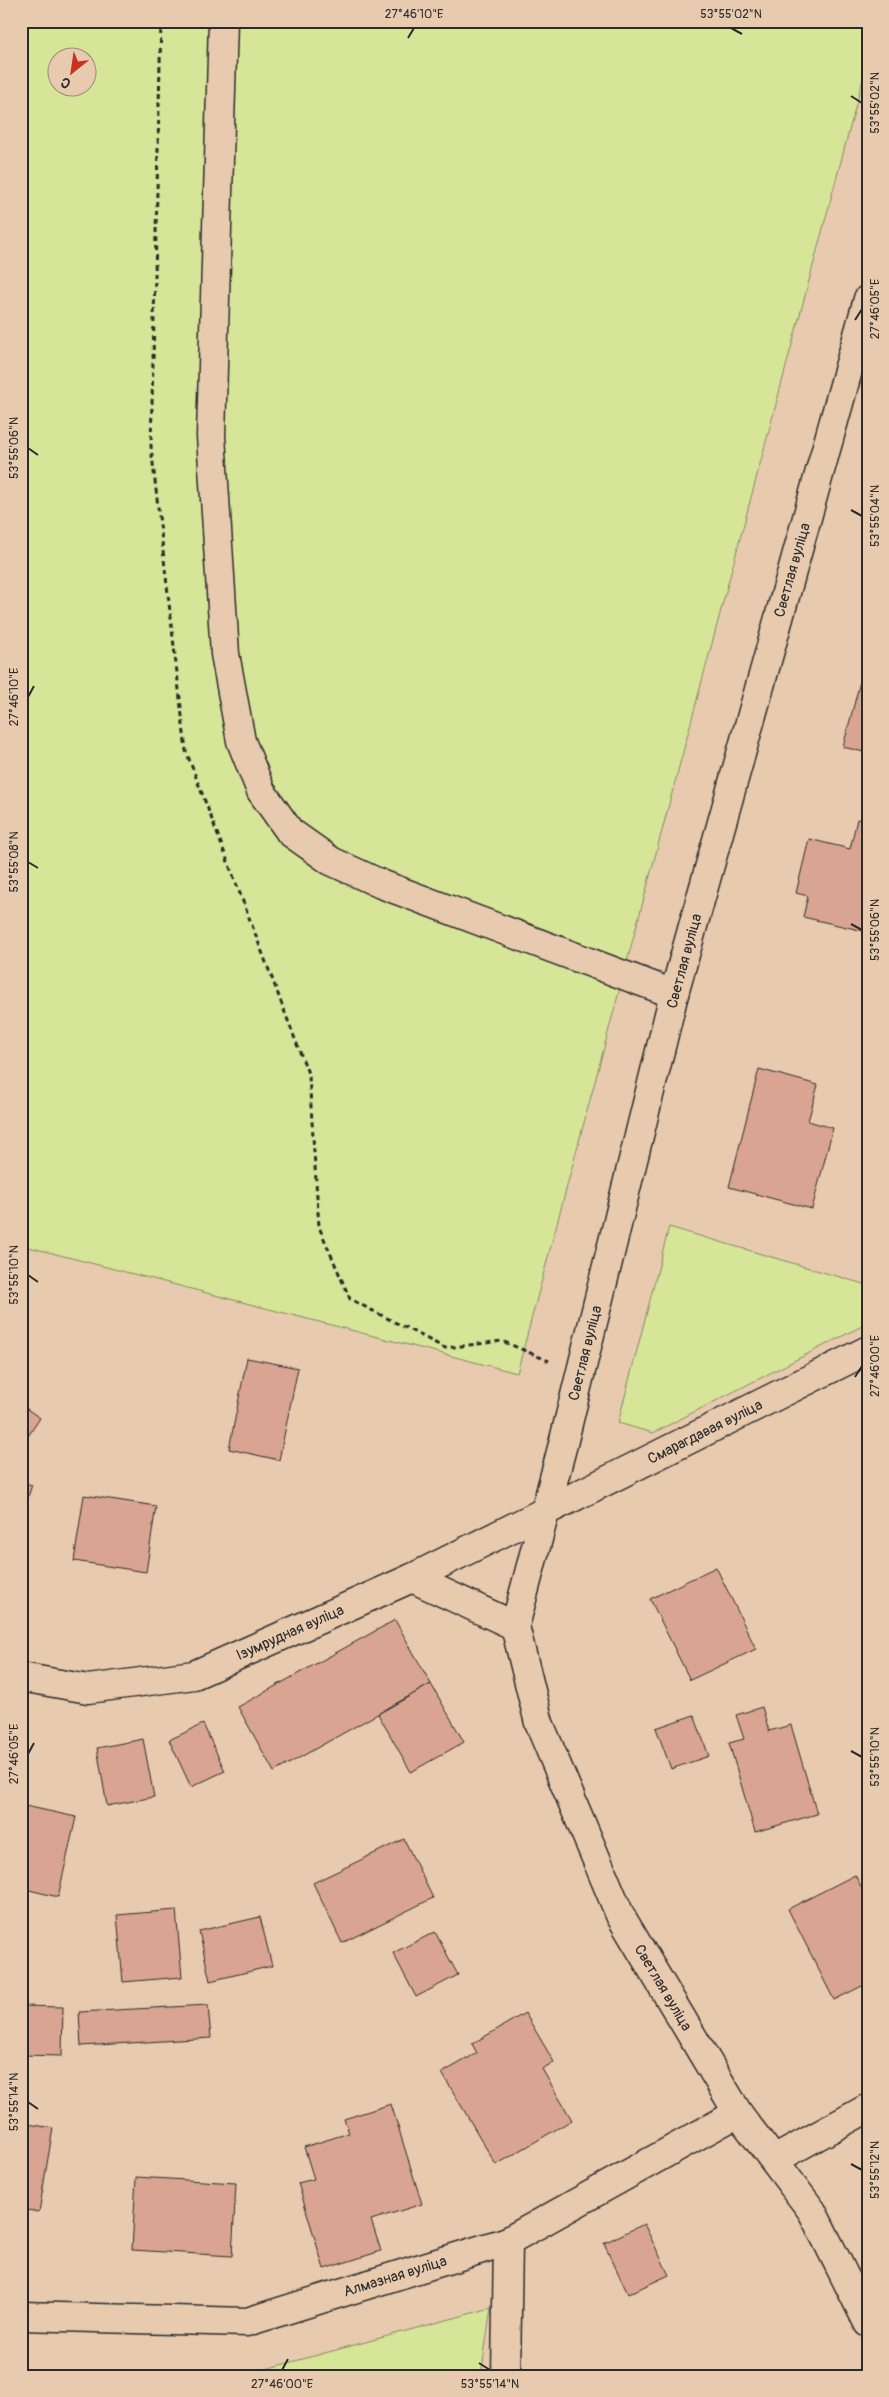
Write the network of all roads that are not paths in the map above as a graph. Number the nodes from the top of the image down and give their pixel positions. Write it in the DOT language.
graph roads {
  1 [pos="222,21"];
  2 [pos="868,299"];
  3 [pos="674,994"];
  4 [pos="868,1350"];
  5 [pos="544,1514"];
  6 [pos="412,1578"];
  7 [pos="515,1626"];
  8 [pos="21,1677"];
  9 [pos="868,2108"];
  10 [pos="738,2113"];
  11 [pos="774,2160"];
  12 [pos="508,2241"];
  13 [pos="21,2316"];
  14 [pos="868,2323"];
  15 [pos="506,2376"];
  1 -- 3 [label="street"];
  2 -- 3 [label="street, Светлая вуліца"];
  3 -- 5 [label="street, Светлая вуліца"];
  4 -- 5 [label="street, Смарагдавая вуліца"];
  5 -- 6 [label="street, Ізумрудная вуліца"];
  5 -- 7 [label="street, Светлая вуліца"];
  6 -- 7 [label="street"];
  6 -- 8 [label="street, Ізумрудная вуліца"];
  7 -- 10 [label="street, Светлая вуліца"];
  9 -- 11 [label="street"];
  10 -- 11 [label="street, Светлая вуліца"];
  10 -- 12 [label="street, Алмазная вуліца"];
  11 -- 14 [label="street, Светлая вуліца"];
  12 -- 13 [label="street, Алмазная вуліца"];
  12 -- 15 [label="street"];
}
